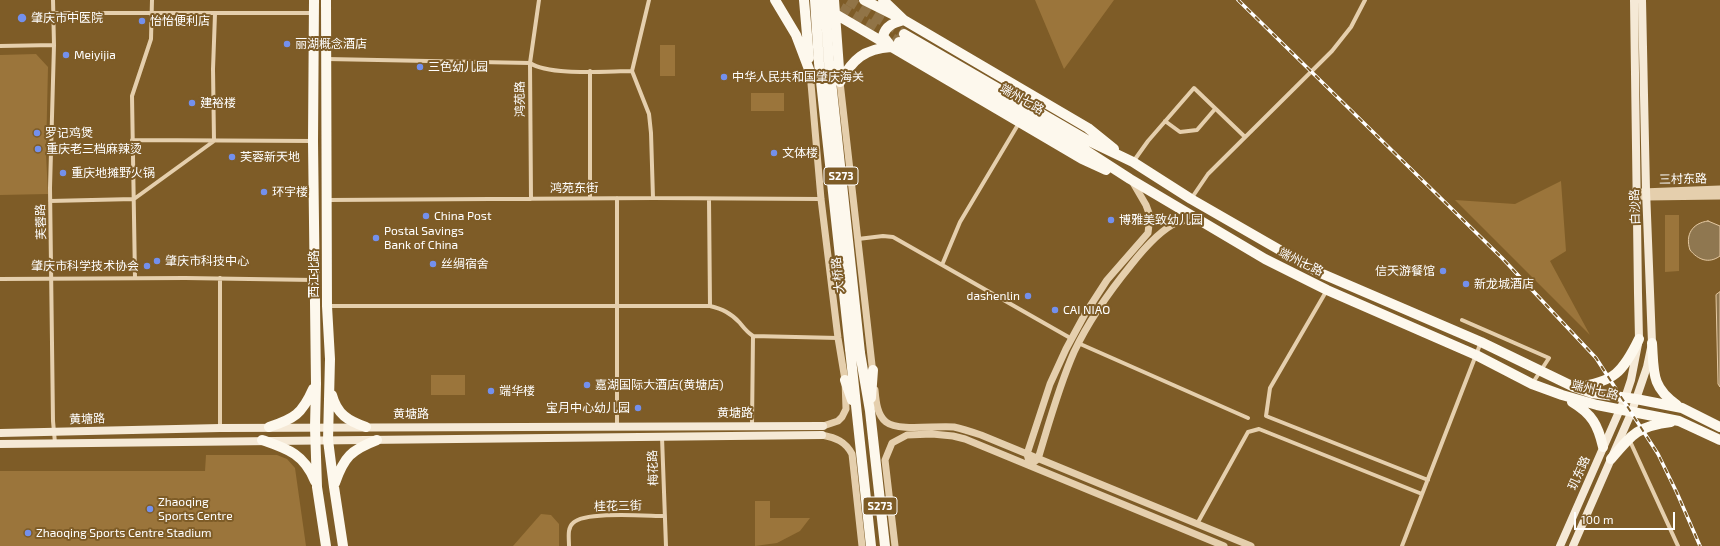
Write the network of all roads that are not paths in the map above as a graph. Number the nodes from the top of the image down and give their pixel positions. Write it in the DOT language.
graph roads {
  1 [pos="53,0"];
  2 [pos="152,0"];
  3 [pos="314,0"];
  4 [pos="326,0"];
  5 [pos="539,0"];
  6 [pos="649,0"];
  7 [pos="775,0"];
  8 [pos="804,0"];
  9 [pos="813,0"];
  10 [pos="825,0"];
  11 [pos="834,0"];
  12 [pos="864,0"];
  13 [pos="883,0"];
  14 [pos="1365,0"];
  15 [pos="1634,0"];
  16 [pos="1642,0"];
  17 [pos="54,13"];
  18 [pos="315,13"];
  19 [pos="152,14"];
  20 [pos="214,14"];
  21 [pos="835,15"];
  22 [pos="904,20"];
  23 [pos="898,41"];
  24 [pos="54,45"];
  25 [pos="0,46"];
  26 [pos="327,59"];
  27 [pos="530,63"];
  28 [pos="590,71"];
  29 [pos="632,71"];
  30 [pos="810,72"];
  31 [pos="840,86"];
  32 [pos="812,89"];
  33 [pos="1215,108"];
  34 [pos="1165,121"];
  35 [pos="1020,123"];
  36 [pos="1245,137"];
  37 [pos="132,140"];
  38 [pos="313,140"];
  39 [pos="214,141"];
  40 [pos="1129,160"];
  41 [pos="1130,179"];
  42 [pos="1720,189"];
  43 [pos="1636,194"];
  44 [pos="1646,194"];
  45 [pos="1720,196"];
  46 [pos="531,198"];
  47 [pos="590,198"];
  48 [pos="617,198"];
  49 [pos="653,198"];
  50 [pos="134,199"];
  51 [pos="709,199"];
  52 [pos="821,199"];
  53 [pos="1191,199"];
  54 [pos="326,200"];
  55 [pos="50,201"];
  56 [pos="1196,219"];
  57 [pos="858,239"];
  58 [pos="942,264"];
  59 [pos="52,278"];
  60 [pos="135,278"];
  61 [pos="220,278"];
  62 [pos="0,279"];
  63 [pos="314,280"];
  64 [pos="1327,290"];
  65 [pos="327,306"];
  66 [pos="617,306"];
  67 [pos="710,306"];
  68 [pos="1462,320"];
  69 [pos="753,336"];
  70 [pos="838,338"];
  71 [pos="1071,339"];
  72 [pos="1639,339"];
  73 [pos="1482,342"];
  74 [pos="1079,343"];
  75 [pos="1652,343"];
  76 [pos="855,351"];
  77 [pos="1476,355"];
  78 [pos="315,359"];
  79 [pos="330,359"];
  80 [pos="873,370"];
  81 [pos="1540,371"];
  82 [pos="845,380"];
  83 [pos="316,384"];
  84 [pos="1532,384"];
  85 [pos="330,387"];
  86 [pos="1574,387"];
  87 [pos="1562,395"];
  88 [pos="1625,398"];
  89 [pos="1636,399"];
  90 [pos="1682,408"];
  91 [pos="1620,410"];
  92 [pos="1632,411"];
  93 [pos="870,412"];
  94 [pos="857,413"];
  95 [pos="1248,418"];
  96 [pos="1679,421"];
  97 [pos="752,425"];
  98 [pos="366,426"];
  99 [pos="617,426"];
  100 [pos="823,426"];
  101 [pos="314,427"];
  102 [pos="328,427"];
  103 [pos="1720,427"];
  104 [pos="220,428"];
  105 [pos="268,428"];
  106 [pos="54,432"];
  107 [pos="0,433"];
  108 [pos="822,435"];
  109 [pos="662,436"];
  110 [pos="1628,438"];
  111 [pos="262,440"];
  112 [pos="315,440"];
  113 [pos="328,440"];
  114 [pos="377,440"];
  115 [pos="1720,440"];
  116 [pos="55,443"];
  117 [pos="0,444"];
  118 [pos="1603,447"];
  119 [pos="1028,454"];
  120 [pos="1611,458"];
  121 [pos="1038,459"];
  122 [pos="853,465"];
  123 [pos="875,465"];
  124 [pos="1030,465"];
  125 [pos="1428,480"];
  126 [pos="864,482"];
  127 [pos="317,487"];
  128 [pos="334,487"];
  129 [pos="1422,494"];
  130 [pos="337,509"];
  131 [pos="890,512"];
  132 [pos="321,514"];
  133 [pos="665,516"];
  134 [pos="1197,524"];
  135 [pos="326,546"];
  136 [pos="343,546"];
  137 [pos="569,546"];
  138 [pos="666,546"];
  139 [pos="862,546"];
  140 [pos="871,546"];
  141 [pos="885,546"];
  142 [pos="895,546"];
  143 [pos="1224,546"];
  144 [pos="1252,546"];
  145 [pos="1402,546"];
  146 [pos="1560,546"];
  147 [pos="1572,546"];
  148 [pos="1678,546"];
  1 -- 17 [label="street, 芙蓉路"];
  2 -- 19 [label="street"];
  3 -- 18 [label="main road, 西江北路"];
  4 -- 26 [label="main road, 西江北路"];
  5 -- 27 [label="street, 鸿苑路"];
  6 -- 29 [label="street"];
  7 -- 30 [label="main road"];
  8 -- 30 [label="main road"];
  9 -- 21 [label="main road"];
  9 -- 76 [label="main road, 大桥路 / S273, bridge"];
  10 -- 76 [label="main road, 大桥路 / S273, bridge"];
  11 -- 21 [label="main road"];
  12 -- 22 [label="main road"];
  13 -- 22 [label="main road"];
  14 -- 36 [label="street"];
  15 -- 43 [label="main road, 白沙路"];
  16 -- 44 [label="main road, 白沙路"];
  17 -- 19 [label="street"];
  17 -- 24 [label="street, 芙蓉路"];
  18 -- 20 [label="street"];
  18 -- 38 [label="main road, 西江北路"];
  19 -- 20 [label="street"];
  19 -- 37 [label="street"];
  20 -- 39 [label="street"];
  21 -- 23 [label="main road"];
  21 -- 31 [label="main road"];
  22 -- 23 [label="main road"];
  22 -- 40 [label="main road"];
  23 -- 31 [label="main road"];
  23 -- 35 [label="main road"];
  23 -- 40 [label="main road, 端州七路"];
  23 -- 41 [label="main road, 端州七路"];
  24 -- 25 [label="street"];
  24 -- 55 [label="street, 芙蓉路"];
  26 -- 27 [label="street"];
  26 -- 54 [label="main road, 西江北路"];
  27 -- 28 [label="street"];
  27 -- 46 [label="street, 鸿苑路"];
  28 -- 29 [label="street"];
  28 -- 47 [label="street"];
  29 -- 49 [label="street"];
  30 -- 32 [label="street"];
  31 -- 32 [label="street"];
  31 -- 57 [label="street"];
  32 -- 52 [label="street"];
  33 -- 34 [label="street"];
  33 -- 34 [label="street"];
  33 -- 36 [label="street"];
  34 -- 40 [label="street"];
  35 -- 41 [label="main road"];
  35 -- 58 [label="street"];
  36 -- 53 [label="street"];
  37 -- 39 [label="street"];
  37 -- 50 [label="street"];
  38 -- 39 [label="street"];
  38 -- 63 [label="main road, 西江北路"];
  39 -- 50 [label="street"];
  40 -- 53 [label="main road, 端州七路"];
  41 -- 56 [label="main road, 端州七路"];
  41 -- 71 [label="street"];
  42 -- 44 [label="street, 三村东路"];
  43 -- 44 [label="street"];
  43 -- 72 [label="main road, 白沙路"];
  44 -- 45 [label="street, 三村东路"];
  44 -- 75 [label="main road, 白沙路"];
  46 -- 47 [label="street, 鸿苑东街"];
  46 -- 54 [label="street, 鸿苑东街"];
  47 -- 48 [label="street, 鸿苑东街"];
  48 -- 49 [label="street, 鸿苑东街"];
  48 -- 66 [label="street"];
  49 -- 51 [label="street, 鸿苑东街"];
  50 -- 55 [label="street"];
  50 -- 60 [label="street"];
  51 -- 52 [label="street, 鸿苑东街"];
  51 -- 67 [label="street"];
  52 -- 70 [label="street"];
  53 -- 73 [label="main road, 端州七路"];
  54 -- 65 [label="main road, 西江北路"];
  55 -- 59 [label="street, 芙蓉路"];
  56 -- 64 [label="main road, 端州七路"];
  56 -- 74 [label="street"];
  57 -- 58 [label="street"];
  57 -- 80 [label="street"];
  58 -- 71 [label="street"];
  59 -- 60 [label="street"];
  59 -- 62 [label="street"];
  59 -- 106 [label="street, 芙蓉路"];
  60 -- 61 [label="street"];
  61 -- 63 [label="street"];
  61 -- 104 [label="street"];
  63 -- 78 [label="main road, 西江北路"];
  64 -- 77 [label="main road, 端州七路"];
  64 -- 125 [label="street"];
  65 -- 66 [label="street"];
  65 -- 79 [label="main road, 西江北路"];
  66 -- 67 [label="street"];
  66 -- 99 [label="street"];
  67 -- 69 [label="street"];
  68 -- 81 [label="street"];
  69 -- 70 [label="street"];
  69 -- 97 [label="street"];
  70 -- 82 [label="street"];
  71 -- 74 [label="street"];
  71 -- 119 [label="street"];
  72 -- 86 [label="main road"];
  72 -- 88 [label="main road, 白沙路"];
  73 -- 77 [label="street"];
  73 -- 81 [label="main road, 端州七路"];
  74 -- 95 [label="street"];
  74 -- 121 [label="street"];
  75 -- 89 [label="main road, 白沙路"];
  75 -- 90 [label="main road"];
  76 -- 93 [label="main road, 大桥路 / S273"];
  76 -- 94 [label="main road, 大桥路 / S273"];
  77 -- 84 [label="main road, 端州七路"];
  77 -- 125 [label="street"];
  78 -- 79 [label="main road"];
  78 -- 83 [label="main road, 西江北路"];
  79 -- 85 [label="main road, 西江北路"];
  80 -- 93 [label="main road"];
  80 -- 119 [label="street"];
  81 -- 84 [label="street"];
  81 -- 86 [label="main road, 端州七路"];
  82 -- 94 [label="main road"];
  82 -- 100 [label="street"];
  83 -- 101 [label="main road, 西江北路"];
  83 -- 105 [label="main road"];
  84 -- 87 [label="main road, 端州七路"];
  85 -- 98 [label="main road"];
  85 -- 102 [label="main road, 西江北路"];
  86 -- 88 [label="main road, 端州七路"];
  87 -- 91 [label="main road, 端州七路"];
  87 -- 118 [label="main road"];
  88 -- 89 [label="main road, 端州七路"];
  88 -- 91 [label="main road, 白沙路"];
  89 -- 90 [label="main road, 端州七路"];
  89 -- 92 [label="main road, 白沙路"];
  90 -- 103 [label="main road, 端州七路"];
  91 -- 92 [label="main road, 端州七路"];
  91 -- 118 [label="main road, 玑东路"];
  92 -- 96 [label="main road, 端州七路"];
  92 -- 120 [label="main road, 玑东路"];
  93 -- 123 [label="main road, 大桥路 / S273"];
  94 -- 126 [label="main road, 大桥路 / S273"];
  96 -- 110 [label="main road"];
  96 -- 115 [label="main road, 端州七路"];
  97 -- 99 [label="main road, 黄塘路"];
  97 -- 100 [label="main road, 黄塘路"];
  98 -- 99 [label="main road, 黄塘路"];
  98 -- 102 [label="main road, 黄塘路"];
  101 -- 102 [label="main road, 黄塘路"];
  101 -- 105 [label="main road, 黄塘路"];
  101 -- 112 [label="main road, 西江北路"];
  102 -- 113 [label="main road, 西江北路"];
  104 -- 105 [label="main road, 黄塘路"];
  104 -- 106 [label="main road, 黄塘路"];
  106 -- 107 [label="main road, 黄塘路"];
  106 -- 116 [label="street, 芙蓉路"];
  108 -- 109 [label="main road, 黄塘路"];
  108 -- 122 [label="street"];
  109 -- 114 [label="main road, 黄塘路"];
  109 -- 133 [label="street, 梅花路"];
  110 -- 120 [label="main road"];
  110 -- 148 [label="street"];
  111 -- 112 [label="main road, 黄塘路"];
  111 -- 116 [label="main road, 黄塘路"];
  111 -- 127 [label="main road"];
  112 -- 113 [label="main road, 黄塘路"];
  112 -- 127 [label="main road, 西江北路"];
  113 -- 114 [label="main road, 黄塘路"];
  113 -- 128 [label="main road, 西江北路"];
  114 -- 128 [label="main road"];
  116 -- 117 [label="main road, 黄塘路"];
  118 -- 146 [label="main road, 玑东路"];
  119 -- 121 [label="street"];
  119 -- 124 [label="street"];
  120 -- 147 [label="main road, 玑东路"];
  121 -- 124 [label="street"];
  121 -- 134 [label="street"];
  122 -- 126 [label="street"];
  122 -- 139 [label="street"];
  123 -- 131 [label="street"];
  123 -- 141 [label="main road, 大桥路 / S273"];
  124 -- 131 [label="street"];
  124 -- 143 [label="street"];
  125 -- 129 [label="street"];
  126 -- 140 [label="main road, 大桥路 / S273"];
  127 -- 132 [label="main road, 西江北路"];
  128 -- 130 [label="main road, 西江北路"];
  129 -- 134 [label="street"];
  129 -- 145 [label="street"];
  130 -- 132 [label="main road"];
  130 -- 136 [label="main road, 西江北路"];
  131 -- 142 [label="street"];
  132 -- 135 [label="main road, 西江北路"];
  133 -- 137 [label="street, 桂花三街"];
  133 -- 138 [label="street, 梅花路"];
  134 -- 144 [label="street"];
}
